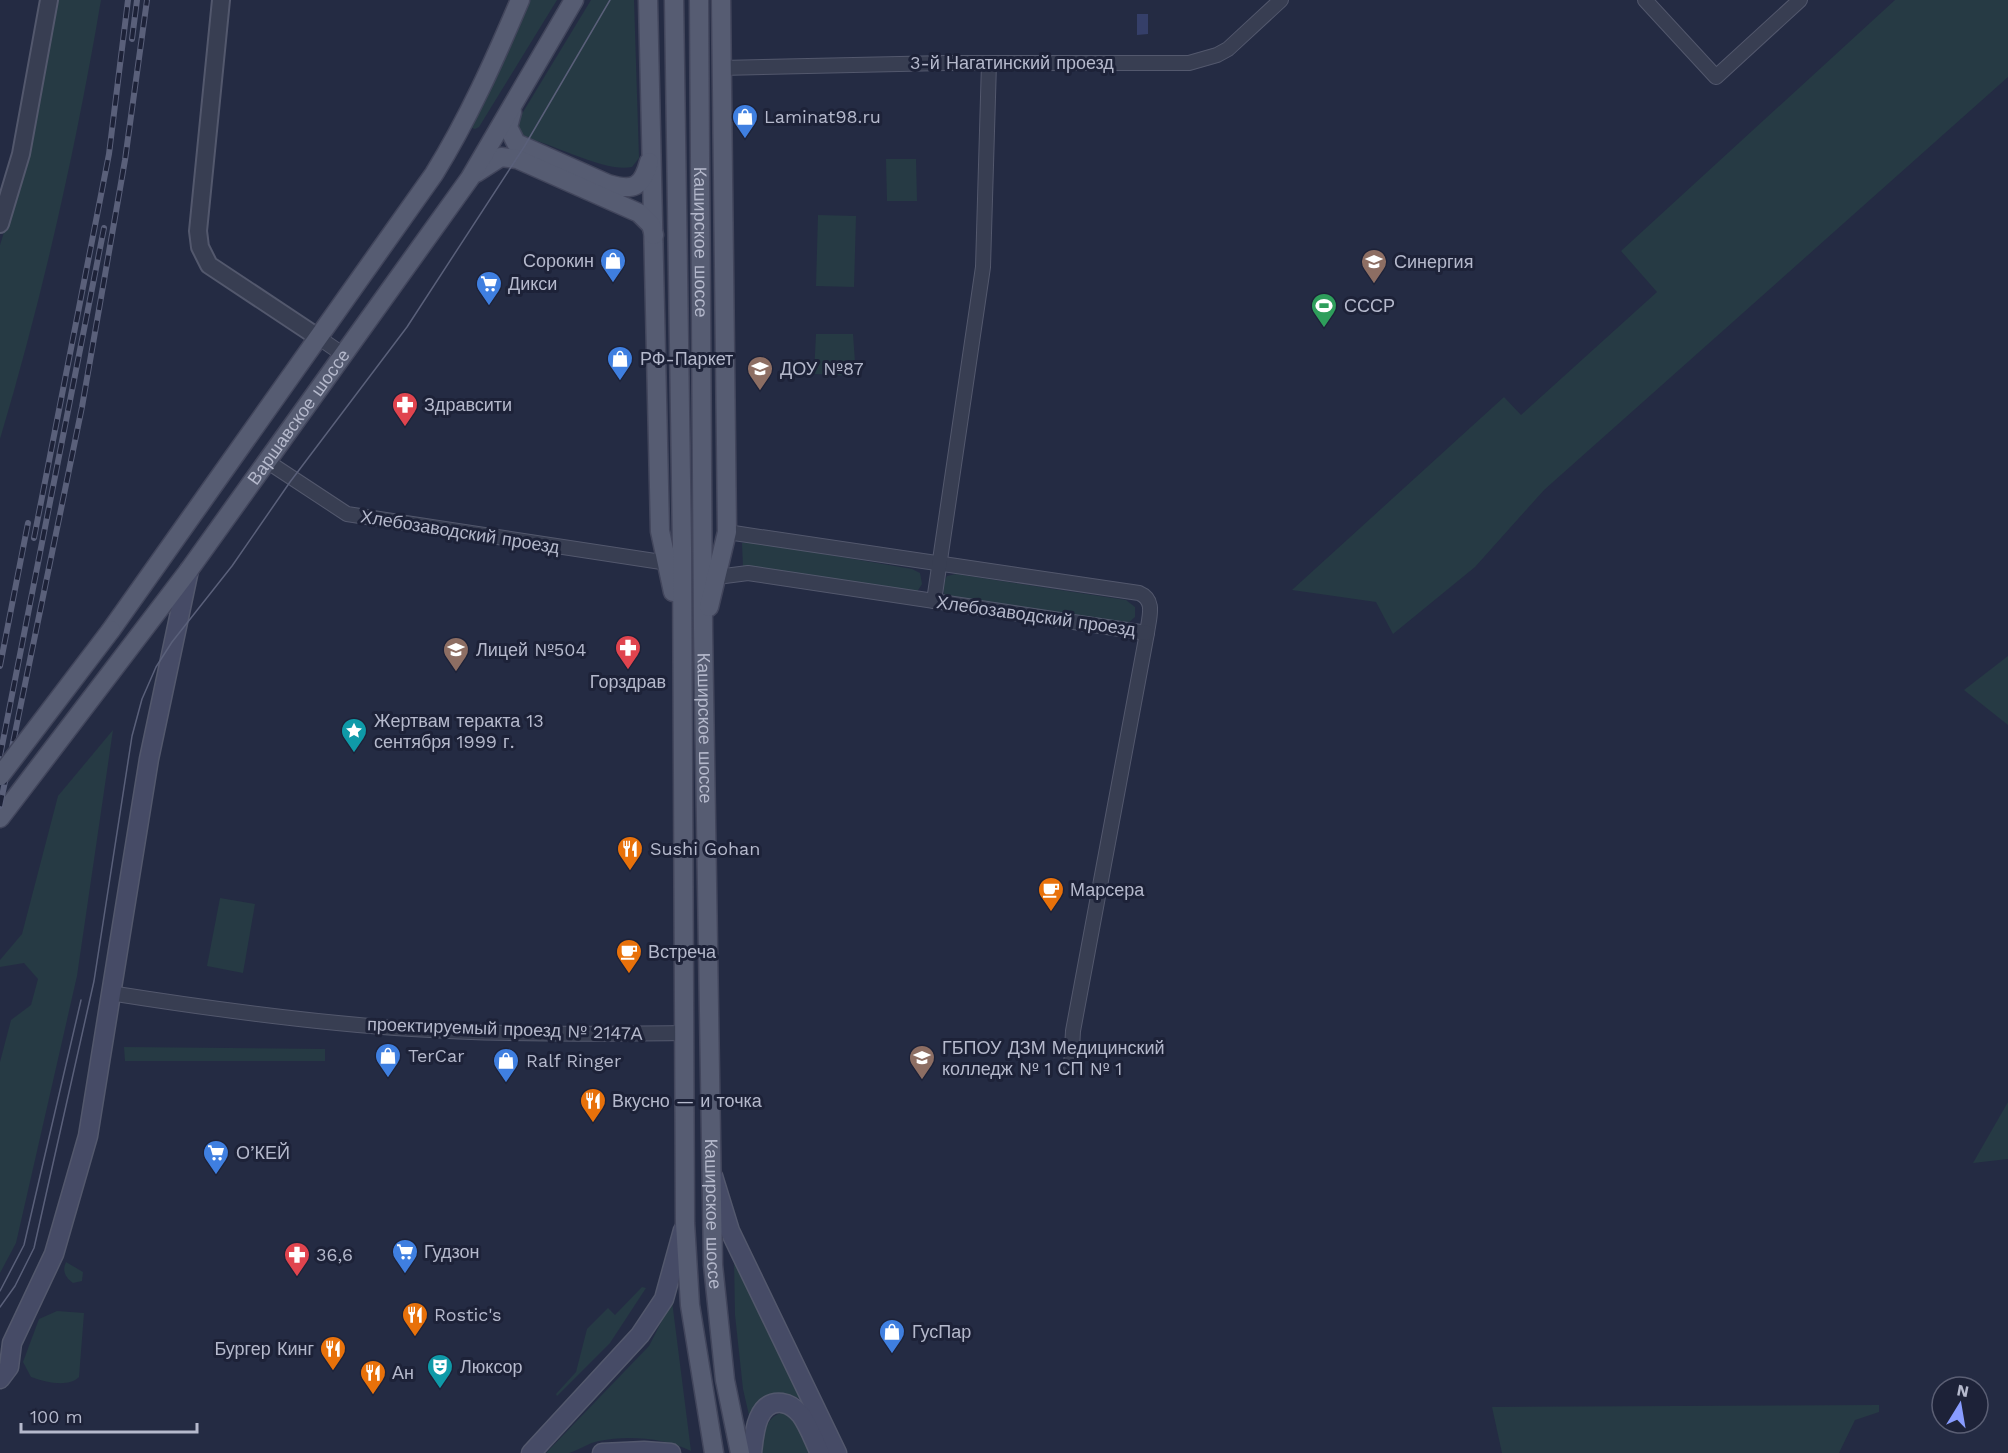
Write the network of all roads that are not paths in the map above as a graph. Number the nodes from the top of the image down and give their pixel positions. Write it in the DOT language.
graph roads {
  1 [pos="49,0"];
  2 [pos="221,0"];
  3 [pos="520,0"];
  4 [pos="574,0"];
  5 [pos="648,0"];
  6 [pos="674,0"];
  7 [pos="699,0"];
  8 [pos="721,0"];
  9 [pos="1281,0"];
  10 [pos="1645,0"];
  11 [pos="1800,0"];
  12 [pos="989,63"];
  13 [pos="721,68"];
  14 [pos="513,106"];
  15 [pos="651,155"];
  16 [pos="470,178"];
  17 [pos="0,224"];
  18 [pos="655,243"];
  19 [pos="319,338"];
  20 [pos="344,355"];
  21 [pos="268,462"];
  22 [pos="727,532"];
  23 [pos="668,563"];
  24 [pos="938,565"];
  25 [pos="189,570"];
  26 [pos="717,576"];
  27 [pos="934,601"];
  28 [pos="703,629"];
  29 [pos="1147,633"];
  30 [pos="681,638"];
  31 [pos="0,776"];
  32 [pos="0,818"];
  33 [pos="111,993"];
  34 [pos="685,1034"];
  35 [pos="1071,1067"];
  36 [pos="711,1169"];
  37 [pos="685,1223"];
  38 [pos="5,1373"];
  39 [pos="531,1453"];
  40 [pos="602,1453"];
  41 [pos="671,1453"];
  42 [pos="714,1453"];
  43 [pos="740,1453"];
  44 [pos="753,1453"];
  45 [pos="820,1453"];
  46 [pos="837,1453"];
  1 -- 17 [label="street"];
  2 -- 19 [label="street"];
  3 -- 19 [label="main road, Варшавское шоссе"];
  4 -- 14 [label="main road, Варшавское шоссе"];
  5 -- 15 [label="main road"];
  6 -- 30 [label="main road, Каширское шоссе"];
  7 -- 28 [label="main road, Каширское шоссе"];
  8 -- 13 [label="main road"];
  9 -- 12 [label="street, 3-й Нагатинский проезд"];
  10 -- 11 [label="street"];
  12 -- 13 [label="street, 3-й Нагатинский проезд"];
  12 -- 24 [label="street"];
  13 -- 22 [label="main road"];
  14 -- 15 [label="main road"];
  14 -- 16 [label="main road, Варшавское шоссе"];
  15 -- 18 [label="main road"];
  16 -- 18 [label="main road"];
  16 -- 20 [label="main road, Варшавское шоссе"];
  18 -- 23 [label="main road"];
  19 -- 20 [label="street"];
  19 -- 31 [label="main road, Варшавское шоссе, bridge"];
  20 -- 21 [label="main road, Варшавское шоссе"];
  21 -- 23 [label="street, Хлебозаводский проезд"];
  21 -- 25 [label="main road, Варшавское шоссе"];
  22 -- 24 [label="street, Хлебозаводский проезд"];
  22 -- 26 [label="main road"];
  23 -- 30 [label="main road"];
  24 -- 27 [label="street"];
  24 -- 29 [label="street, Хлебозаводский проезд"];
  25 -- 32 [label="main road, Варшавское шоссе"];
  25 -- 33 [label="main road"];
  26 -- 27 [label="street, Хлебозаводский проезд"];
  26 -- 28 [label="main road"];
  27 -- 29 [label="street, Хлебозаводский проезд"];
  28 -- 36 [label="main road, Каширское шоссе"];
  29 -- 35 [label="street"];
  30 -- 34 [label="main road, Каширское шоссе"];
  33 -- 34 [label="street, проектируемый проезд № 2147А"];
  33 -- 38 [label="main road"];
  34 -- 37 [label="main road, Каширское шоссе"];
  36 -- 43 [label="main road, Каширское шоссе"];
  36 -- 46 [label="main road"];
  37 -- 39 [label="main road"];
  37 -- 42 [label="main road, Каширское шоссе"];
  40 -- 41 [label="main road"];
  44 -- 45 [label="main road"];
}
